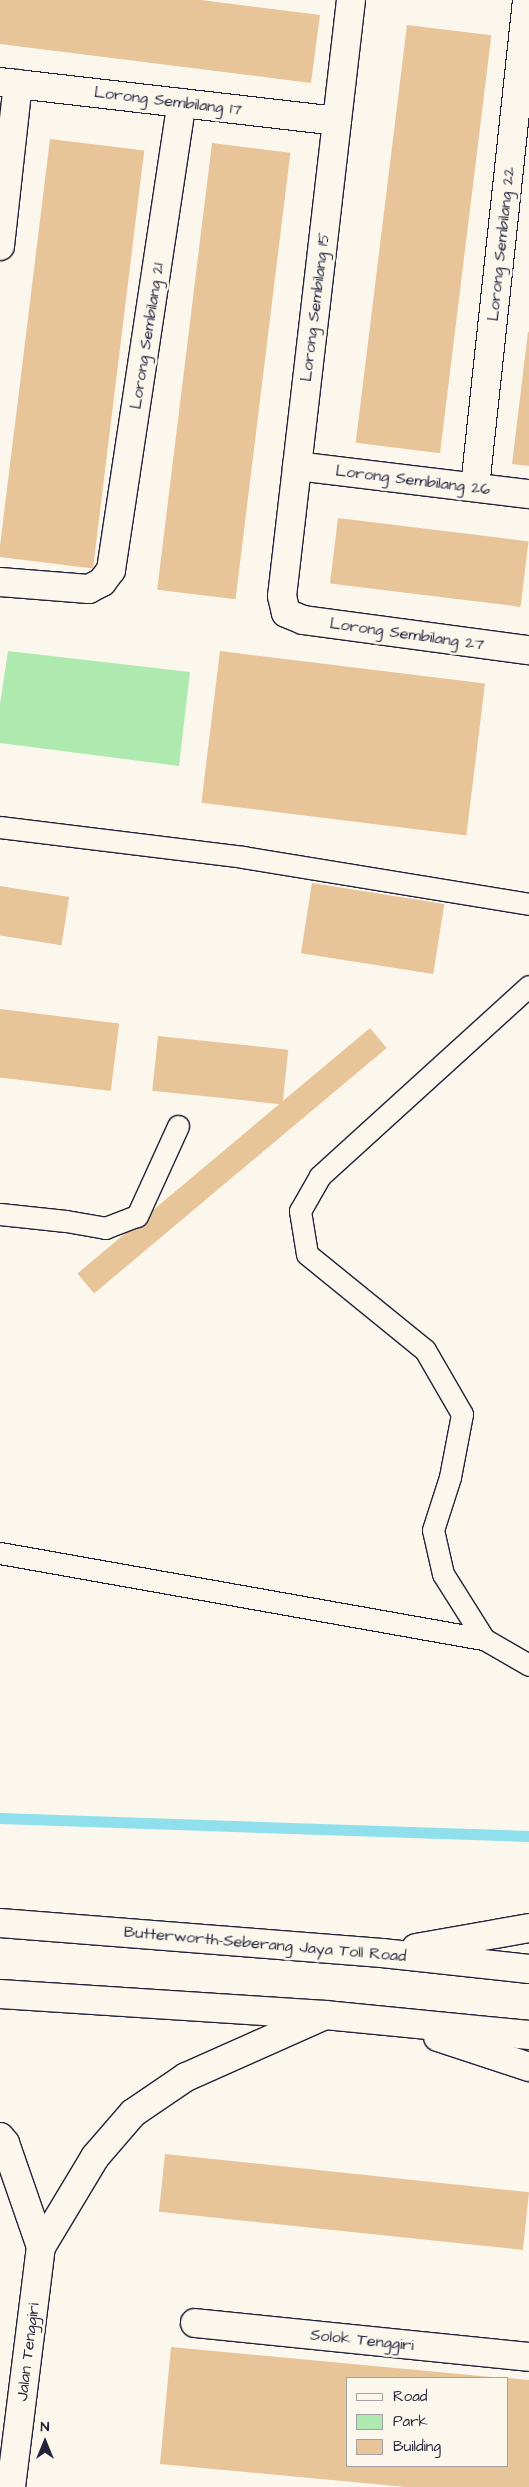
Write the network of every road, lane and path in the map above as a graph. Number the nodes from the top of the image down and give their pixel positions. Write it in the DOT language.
graph roads {
  1 [pos="351,0"];
  2 [pos="527,0"];
  3 [pos="9,83"];
  4 [pos="182,103"];
  5 [pos="337,121"];
  6 [pos="0,246"];
  7 [pos="297,466"];
  8 [pos="474,487"];
  9 [pos="529,494"];
  10 [pos="0,582"];
  11 [pos="286,613"];
  12 [pos="529,650"];
  13 [pos="0,827"];
  14 [pos="529,904"];
  15 [pos="529,986"];
  16 [pos="178,1126"];
  17 [pos="0,1214"];
  18 [pos="0,1553"];
  19 [pos="484,1639"];
  20 [pos="529,1665"];
  21 [pos="0,1923"];
  22 [pos="529,1928"];
  23 [pos="382,1953"];
  24 [pos="529,1969"];
  25 [pos="0,1994"];
  26 [pos="325,2015"];
  27 [pos="392,2021"];
  28 [pos="529,2035"];
  29 [pos="529,2067"];
  30 [pos="0,2136"];
  31 [pos="41,2247"];
  32 [pos="195,2323"];
  33 [pos="529,2357"];
  34 [pos="11,2487"];
  1 -- 5 [label="main road, Lorong Sembilang 15"];
  2 -- 8 [label="main road, Lorong Sembilang 22"];
  3 -- 4 [label="main road, Lorong Sembilang 17"];
  3 -- 6 [label="main road"];
  4 -- 5 [label="main road, Lorong Sembilang 17"];
  4 -- 10 [label="main road, Lorong Sembilang 21"];
  5 -- 7 [label="main road, Lorong Sembilang 15"];
  7 -- 8 [label="main road, Lorong Sembilang 26"];
  7 -- 11 [label="main road, Lorong Sembilang 15"];
  8 -- 9 [label="main road, Lorong Sembilang 26"];
  11 -- 12 [label="main road, Lorong Sembilang 27"];
  13 -- 14 [label="lane"];
  15 -- 19 [label="lane"];
  16 -- 17 [label="lane"];
  18 -- 19 [label="lane"];
  19 -- 20 [label="lane"];
  21 -- 23 [label="main road, Butterworth–Seberang Jaya Toll Road"];
  22 -- 23 [label="main road"];
  23 -- 24 [label="main road, Butterworth–Seberang Jaya Toll Road"];
  25 -- 26 [label="main road"];
  26 -- 27 [label="main road"];
  26 -- 31 [label="main road"];
  27 -- 28 [label="main road"];
  27 -- 29 [label="main road"];
  30 -- 31 [label="main road"];
  31 -- 34 [label="main road, Jalan Tenggiri"];
  32 -- 33 [label="main road, Solok Tenggiri"];
}
